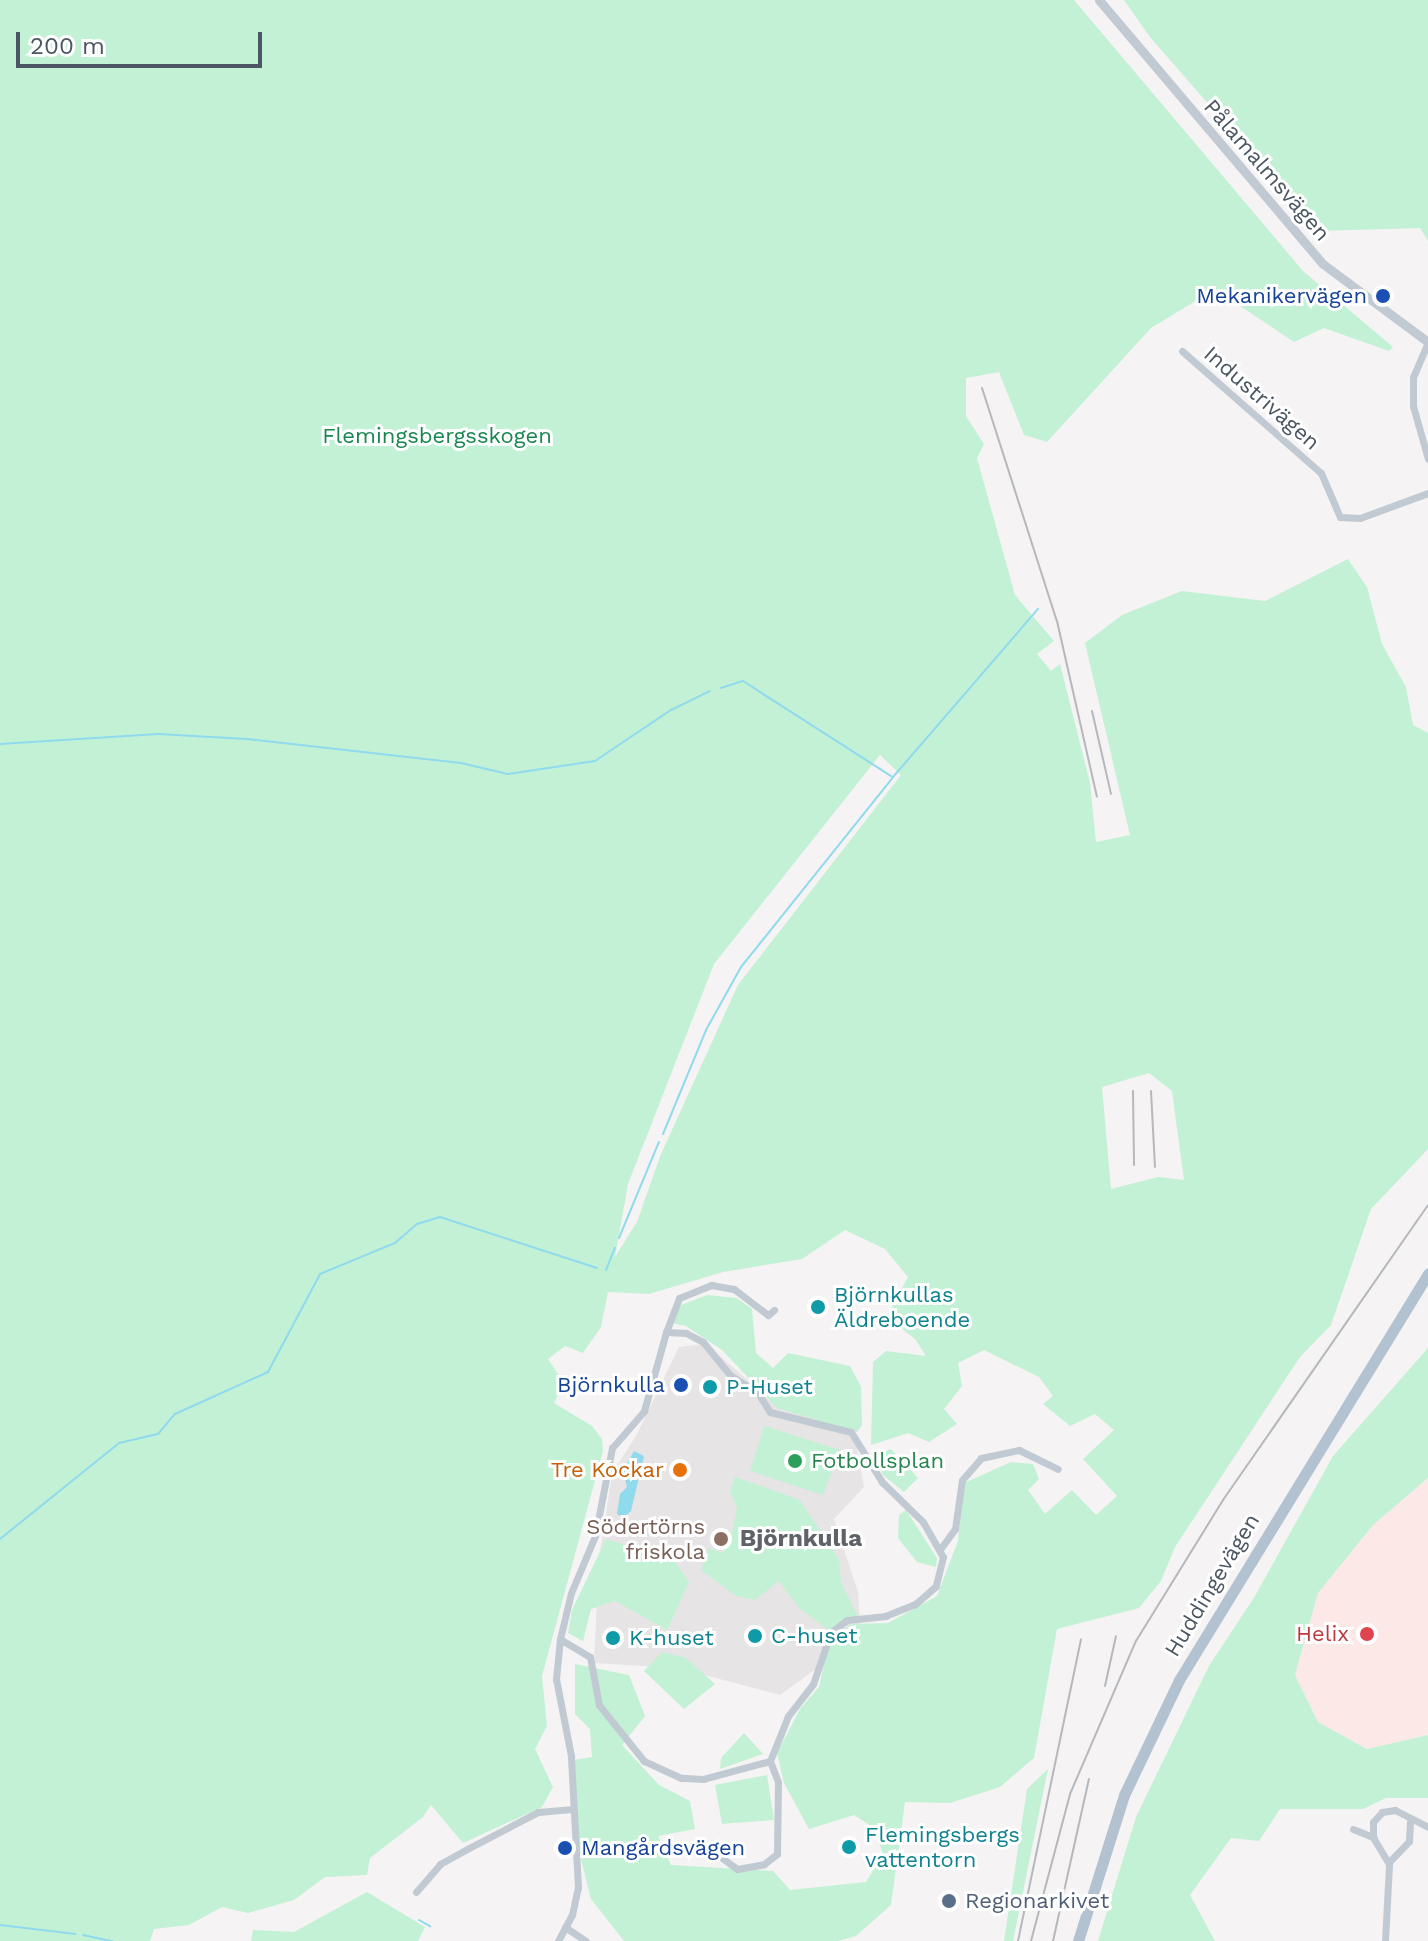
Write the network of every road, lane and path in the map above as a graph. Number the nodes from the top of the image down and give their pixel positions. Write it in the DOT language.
graph roads {
  1 [pos="1099,0"];
  2 [pos="1428,342"];
  3 [pos="1182,351"];
  4 [pos="1428,459"];
  5 [pos="1428,493"];
  6 [pos="1428,1273"];
  7 [pos="774,1310"];
  8 [pos="666,1332"];
  9 [pos="1058,1469"];
  10 [pos="941,1548"];
  11 [pos="560,1639"];
  12 [pos="770,1761"];
  13 [pos="571,1809"];
  14 [pos="1410,1822"];
  15 [pos="1372,1825"];
  16 [pos="1428,1828"];
  17 [pos="1411,1835"];
  18 [pos="1373,1837"];
  19 [pos="1382,1848"];
  20 [pos="1397,1849"];
  21 [pos="722,1858"];
  22 [pos="1389,1864"];
  23 [pos="416,1892"];
  24 [pos="565,1927"];
  25 [pos="558,1941"];
  26 [pos="586,1941"];
  27 [pos="1078,1941"];
  28 [pos="1385,1941"];
  1 -- 2 [label="street, Pålamalmsvägen"];
  2 -- 4 [label="street"];
  3 -- 5 [label="street, Industrivägen"];
  6 -- 27 [label="main road, Huddingevägen"];
  7 -- 8 [label="street"];
  8 -- 10 [label="street"];
  8 -- 11 [label="street"];
  9 -- 10 [label="street"];
  10 -- 12 [label="street"];
  11 -- 12 [label="street"];
  11 -- 13 [label="street"];
  12 -- 21 [label="street"];
  13 -- 23 [label="street"];
  13 -- 24 [label="street"];
  14 -- 15 [label="street"];
  14 -- 16 [label="street"];
  14 -- 17 [label="street"];
  15 -- 18 [label="street"];
  15 -- 18 [label="street"];
  16 -- 17 [label="street"];
  17 -- 20 [label="street"];
  18 -- 19 [label="street"];
  19 -- 20 [label="street"];
  19 -- 22 [label="street"];
  20 -- 22 [label="street"];
  22 -- 28 [label="street"];
  24 -- 25 [label="street"];
  24 -- 26 [label="street"];
}
